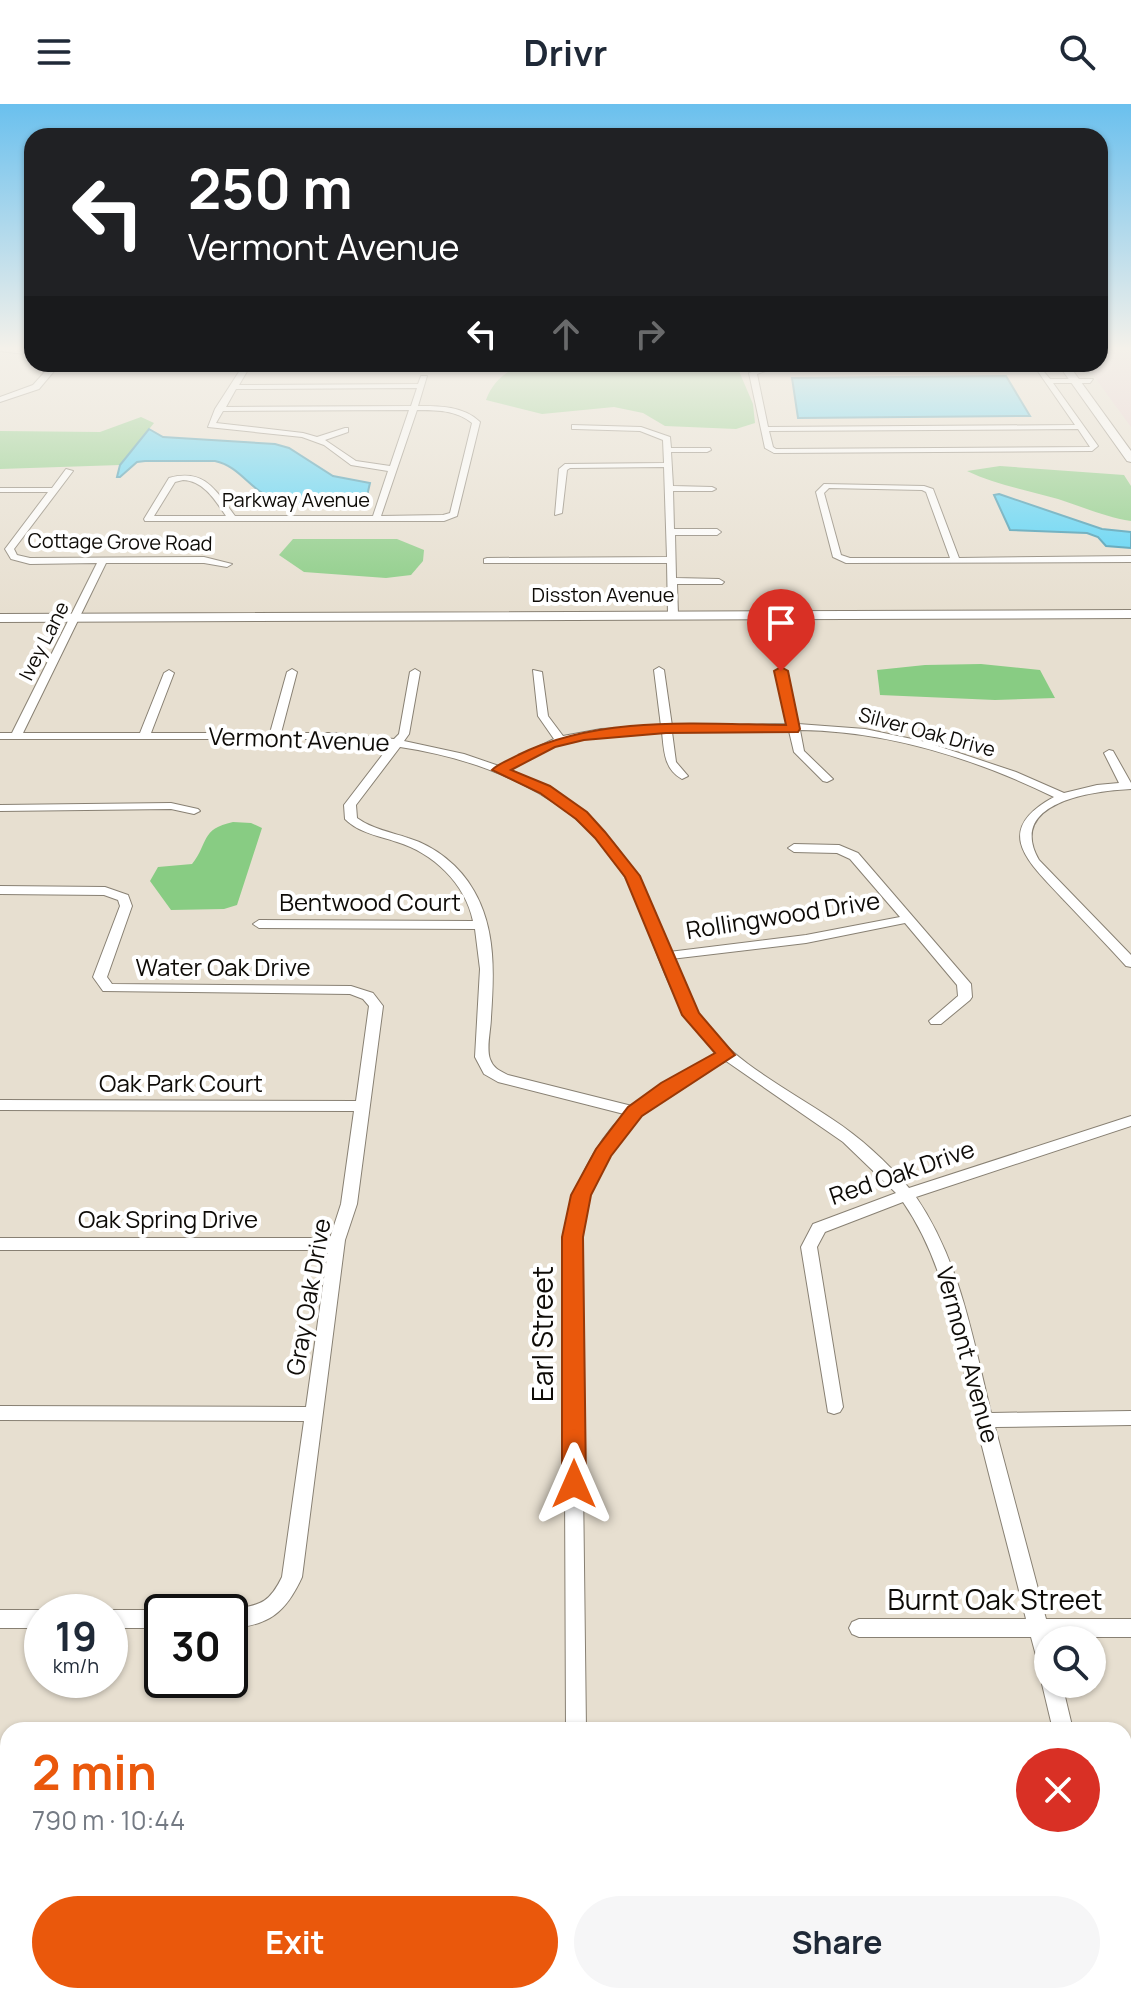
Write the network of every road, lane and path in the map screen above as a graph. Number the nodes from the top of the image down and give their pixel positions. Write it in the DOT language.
graph roads {
  1 [pos="306,436"];
  2 [pos="329,436"];
  3 [pos="404,436"];
  4 [pos="473,436"];
  5 [pos="661,436"];
  6 [pos="767,436"];
  7 [pos="1087,436"];
  8 [pos="1114,436"];
  9 [pos="320,439"];
  10 [pos="668,450"];
  11 [pos="707,450"];
  12 [pos="1131,459"];
  13 [pos="669,465"];
  14 [pos="393,469"];
  15 [pos="69,471"];
  16 [pos="669,488"];
  17 [pos="712,489"];
  18 [pos="0,490"];
  19 [pos="54,490"];
  20 [pos="558,513"];
  21 [pos="376,518"];
  22 [pos="233,519"];
  23 [pos="670,532"];
  24 [pos="717,532"];
  25 [pos="0,538"];
  26 [pos="17,538"];
  27 [pos="1131,559"];
  28 [pos="670,560"];
  29 [pos="955,560"];
  30 [pos="103,561"];
  31 [pos="487,561"];
  32 [pos="227,564"];
  33 [pos="671,581"];
  34 [pos="719,582"];
  35 [pos="1131,614"];
  36 [pos="673,615"];
  37 [pos="76,618"];
  38 [pos="1,620"];
  39 [pos="659,670"];
  40 [pos="781,671"];
  41 [pos="292,672"];
  42 [pos="415,672"];
  43 [pos="537,672"];
  44 [pos="169,673"];
  45 [pos="666,729"];
  46 [pos="793,729"];
  47 [pos="0,736"];
  48 [pos="16,736"];
  49 [pos="144,736"];
  50 [pos="275,736"];
  51 [pos="561,741"];
  52 [pos="398,743"];
  53 [pos="1109,753"];
  54 [pos="499,770"];
  55 [pos="682,776"];
  56 [pos="827,779"];
  57 [pos="1128,786"];
  58 [pos="1061,796"];
  59 [pos="0,808"];
  60 [pos="194,811"];
  61 [pos="794,848"];
  62 [pos="0,890"];
  63 [pos="908,919"];
  64 [pos="259,924"];
  65 [pos="481,925"];
  66 [pos="666,956"];
  67 [pos="1131,963"];
  68 [pos="368,996"];
  69 [pos="936,1021"];
  70 [pos="726,1055"];
  71 [pos="0,1105"];
  72 [pos="363,1106"];
  73 [pos="635,1112"];
  74 [pos="1131,1121"];
  75 [pos="906,1195"];
  76 [pos="0,1244"];
  77 [pos="337,1244"];
  78 [pos="834,1407"];
  79 [pos="0,1413"];
  80 [pos="314,1414"];
  81 [pos="1131,1418"];
  82 [pos="984,1420"];
  83 [pos="248,1617"];
  84 [pos="0,1619"];
  85 [pos="24,1619"];
  86 [pos="1038,1626"];
  87 [pos="859,1628"];
  88 [pos="1106,1628"];
  89 [pos="1131,1628"];
  90 [pos="1034,1629"];
  91 [pos="1055,1698"];
  92 [pos="576,1722"];
  93 [pos="1061,1722"];
  1 -- 9 [label="street"];
  2 -- 9 [label="street"];
  3 -- 14 [label="street"];
  4 -- 21 [label="street, Parkway Avenue"];
  5 -- 10 [label="street"];
  6 -- 7 [label="street"];
  8 -- 12 [label="main road"];
  9 -- 14 [label="street"];
  10 -- 11 [label="street"];
  10 -- 13 [label="street"];
  13 -- 16 [label="street"];
  13 -- 20 [label="street"];
  14 -- 21 [label="street"];
  15 -- 19 [label="street"];
  16 -- 17 [label="street"];
  16 -- 23 [label="street"];
  18 -- 19 [label="street"];
  19 -- 26 [label="street"];
  21 -- 22 [label="street, Parkway Avenue"];
  22 -- 22 [label="street, Parkway Avenue"];
  23 -- 24 [label="street"];
  23 -- 28 [label="street"];
  25 -- 26 [label="street"];
  26 -- 30 [label="street, Cottage Grove Road"];
  27 -- 29 [label="street"];
  28 -- 31 [label="street"];
  28 -- 33 [label="street"];
  29 -- 29 [label="street"];
  30 -- 32 [label="street, Cottage Grove Road"];
  30 -- 37 [label="street, Ivey Lane"];
  33 -- 34 [label="street"];
  33 -- 36 [label="street"];
  35 -- 36 [label="street, Disston Avenue"];
  36 -- 37 [label="street, Disston Avenue"];
  37 -- 38 [label="street, Disston Avenue"];
  37 -- 48 [label="street, Ivey Lane"];
  39 -- 45 [label="street"];
  40 -- 46 [label="street"];
  41 -- 50 [label="street"];
  42 -- 52 [label="street"];
  43 -- 51 [label="street"];
  44 -- 49 [label="street"];
  45 -- 46 [label="street, Silver Oak Drive"];
  45 -- 51 [label="street, Silver Oak Drive"];
  45 -- 55 [label="street"];
  46 -- 56 [label="street"];
  46 -- 58 [label="street, Silver Oak Drive"];
  47 -- 48 [label="street, Vermont Avenue"];
  48 -- 49 [label="street, Vermont Avenue"];
  49 -- 50 [label="street, Vermont Avenue"];
  50 -- 52 [label="street, Vermont Avenue"];
  51 -- 54 [label="street, Silver Oak Drive"];
  52 -- 54 [label="street, Vermont Avenue"];
  52 -- 65 [label="street"];
  53 -- 57 [label="street"];
  54 -- 66 [label="street, Vermont Avenue"];
  57 -- 58 [label="street"];
  58 -- 67 [label="street"];
  59 -- 60 [label="street"];
  61 -- 63 [label="street"];
  62 -- 68 [label="street, Water Oak Drive"];
  63 -- 66 [label="street, Rollingwood Drive"];
  63 -- 69 [label="street"];
  64 -- 65 [label="street, Bentwood Court"];
  65 -- 73 [label="street"];
  66 -- 70 [label="street, Vermont Avenue"];
  68 -- 72 [label="street, Gray Oak Drive"];
  70 -- 73 [label="street, Earl Street"];
  70 -- 75 [label="street, Vermont Avenue"];
  71 -- 72 [label="street, Oak Park Court"];
  72 -- 77 [label="street, Gray Oak Drive"];
  73 -- 92 [label="street, Earl Street"];
  74 -- 75 [label="street, Red Oak Drive"];
  75 -- 78 [label="street, Red Oak Drive"];
  75 -- 82 [label="street, Vermont Avenue"];
  76 -- 77 [label="street, Oak Spring Drive"];
  77 -- 80 [label="street, Gray Oak Drive"];
  79 -- 80 [label="street"];
  80 -- 83 [label="street, Gray Oak Drive"];
  81 -- 82 [label="street"];
  82 -- 86 [label="street, Vermont Avenue"];
  84 -- 85 [label="street"];
  87 -- 90 [label="street, Burnt Oak Street"];
  88 -- 89 [label="street, Burnt Oak Street"];
  91 -- 93 [label="street"];
}
